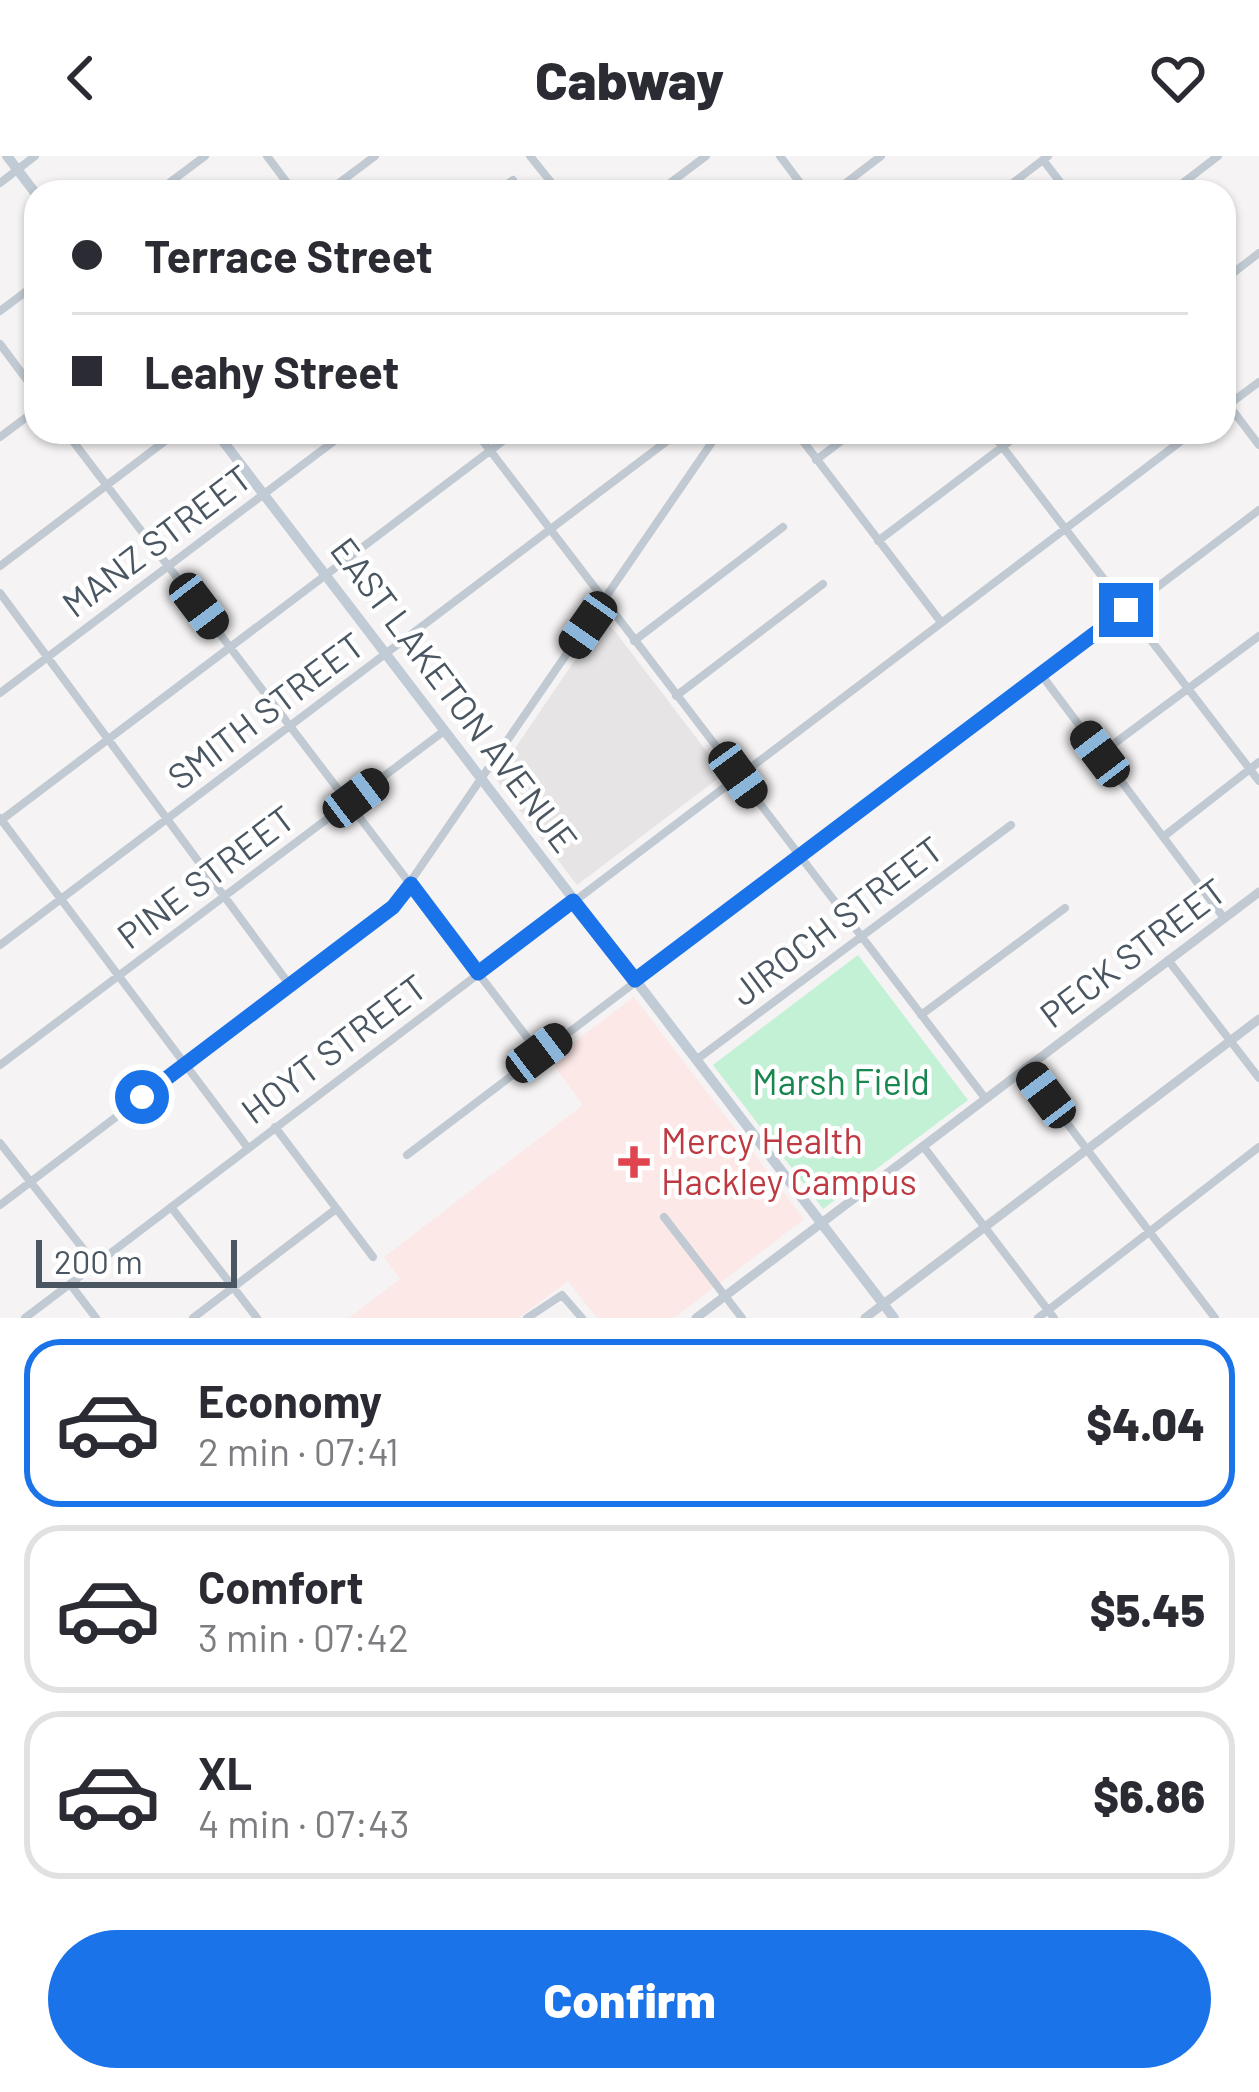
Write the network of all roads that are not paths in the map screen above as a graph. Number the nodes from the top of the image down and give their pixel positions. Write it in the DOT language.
graph roads {
  1 [pos="8,156"];
  2 [pos="35,156"];
  3 [pos="205,156"];
  4 [pos="375,156"];
  5 [pos="706,156"];
  6 [pos="881,156"];
  7 [pos="1218,156"];
  8 [pos="1044,157"];
  9 [pos="17,169"];
  10 [pos="25,180"];
  11 [pos="173,180"];
  12 [pos="342,180"];
  13 [pos="674,180"];
  14 [pos="850,180"];
  15 [pos="1016,180"];
  16 [pos="1187,180"];
  17 [pos="0,183"];
  18 [pos="0,344"];
  19 [pos="24,376"];
  20 [pos="1236,416"];
  21 [pos="75,444"];
  22 [pos="161,444"];
  23 [pos="225,444"];
  24 [pos="330,444"];
  25 [pos="485,444"];
  26 [pos="499,444"];
  27 [pos="663,444"];
  28 [pos="711,444"];
  29 [pos="805,444"];
  30 [pos="837,444"];
  31 [pos="1001,444"];
  32 [pos="1007,444"];
  33 [pos="1177,444"];
  34 [pos="1259,445"];
  35 [pos="1003,447"];
  36 [pos="490,451"];
  37 [pos="816,460"];
  38 [pos="107,485"];
  39 [pos="263,494"];
  40 [pos="1259,510"];
  41 [pos="783,527"];
  42 [pos="1065,529"];
  43 [pos="550,530"];
  44 [pos="878,541"];
  45 [pos="0,566"];
  46 [pos="168,566"];
  47 [pos="326,575"];
  48 [pos="823,584"];
  49 [pos="0,593"];
  50 [pos="605,602"];
  51 [pos="1126,610"];
  52 [pos="941,622"];
  53 [pos="1259,636"];
  54 [pos="634,641"];
  55 [pos="230,647"];
  56 [pos="386,654"];
  57 [pos="48,656"];
  58 [pos="1040,673"];
  59 [pos="1188,689"];
  60 [pos="0,693"];
  61 [pos="676,696"];
  62 [pos="290,727"];
  63 [pos="444,731"];
  64 [pos="108,739"];
  65 [pos="1100,754"];
  66 [pos="1255,766"];
  67 [pos="738,775"];
  68 [pos="482,781"];
  69 [pos="1259,781"];
  70 [pos="349,804"];
  71 [pos="0,820"];
  72 [pos="167,820"];
  73 [pos="1011,825"];
  74 [pos="1163,837"];
  75 [pos="799,857"];
  76 [pos="411,884"];
  77 [pos="1259,892"];
  78 [pos="225,897"];
  79 [pos="61,900"];
  80 [pos="573,901"];
  81 [pos="1065,908"];
  82 [pos="1224,918"];
  83 [pos="860,938"];
  84 [pos="0,945"];
  85 [pos="1168,960"];
  86 [pos="478,973"];
  87 [pos="118,978"];
  88 [pos="635,980"];
  89 [pos="289,984"];
  90 [pos="920,1015"];
  91 [pos="1259,1019"];
  92 [pos="1230,1041"];
  93 [pos="539,1053"];
  94 [pos="697,1060"];
  95 [pos="0,1065"];
  96 [pos="184,1065"];
  97 [pos="1025,1068"];
  98 [pos="1259,1078"];
  99 [pos="985,1098"];
  100 [pos="275,1127"];
  101 [pos="0,1143"];
  102 [pos="923,1146"];
  103 [pos="1259,1147"];
  104 [pos="248,1148"];
  105 [pos="1088,1149"];
  106 [pos="407,1155"];
  107 [pos="30,1182"];
  108 [pos="0,1205"];
  109 [pos="171,1207"];
  110 [pos="336,1209"];
  111 [pos="664,1217"];
  112 [pos="822,1222"];
  113 [pos="986,1226"];
  114 [pos="1150,1232"];
  115 [pos="373,1257"];
  116 [pos="95,1264"];
  117 [pos="70,1284"];
  118 [pos="233,1287"];
  119 [pos="725,1296"];
  120 [pos="884,1304"];
  121 [pos="1051,1314"];
  122 [pos="1211,1317"];
  123 [pos="25,1318"];
  124 [pos="96,1318"];
  125 [pos="193,1318"];
  126 [pos="257,1318"];
  127 [pos="527,1318"];
  128 [pos="582,1318"];
  129 [pos="696,1318"];
  130 [pos="742,1318"];
  131 [pos="865,1318"];
  132 [pos="894,1318"];
  133 [pos="1038,1318"];
  1 -- 9 [label="main road"];
  2 -- 9 [label="street"];
  3 -- 11 [label="street"];
  4 -- 12 [label="street"];
  5 -- 13 [label="street"];
  6 -- 14 [label="street"];
  7 -- 16 [label="street"];
  8 -- 15 [label="street"];
  9 -- 10 [label="main road"];
  9 -- 17 [label="street"];
  18 -- 19 [label="street"];
  20 -- 34 [label="street"];
  21 -- 38 [label="street"];
  22 -- 38 [label="street"];
  23 -- 39 [label="main road, EAST LAKETON AVENUE"];
  24 -- 39 [label="street, MANZ STREET"];
  25 -- 36 [label="street"];
  26 -- 36 [label="street"];
  27 -- 43 [label="street, SMITH STREET"];
  28 -- 50 [label="street"];
  29 -- 37 [label="street"];
  30 -- 37 [label="street"];
  31 -- 35 [label="street"];
  32 -- 35 [label="street"];
  33 -- 42 [label="street, HOYT STREET"];
  35 -- 42 [label="street"];
  35 -- 44 [label="street"];
  36 -- 43 [label="street"];
  36 -- 47 [label="street"];
  37 -- 44 [label="street"];
  38 -- 45 [label="street"];
  38 -- 46 [label="street"];
  39 -- 46 [label="street, MANZ STREET"];
  39 -- 47 [label="main road, EAST LAKETON AVENUE"];
  40 -- 51 [label="street"];
  41 -- 54 [label="street"];
  42 -- 51 [label="street"];
  42 -- 52 [label="street, HOYT STREET"];
  43 -- 50 [label="street"];
  43 -- 56 [label="street, SMITH STREET"];
  44 -- 52 [label="street"];
  46 -- 55 [label="street"];
  46 -- 57 [label="street, MANZ STREET"];
  47 -- 55 [label="street"];
  47 -- 56 [label="main road, EAST LAKETON AVENUE"];
  48 -- 61 [label="street"];
  49 -- 57 [label="street"];
  50 -- 54 [label="street"];
  50 -- 68 [label="street"];
  51 -- 58 [label="street"];
  51 -- 59 [label="street"];
  52 -- 67 [label="street, HOYT STREET"];
  53 -- 59 [label="street"];
  54 -- 61 [label="street"];
  55 -- 62 [label="street"];
  55 -- 64 [label="street"];
  56 -- 62 [label="street, SMITH STREET"];
  56 -- 63 [label="main road, EAST LAKETON AVENUE"];
  57 -- 60 [label="street, MANZ STREET"];
  57 -- 64 [label="street"];
  58 -- 65 [label="street"];
  58 -- 75 [label="street"];
  59 -- 65 [label="street"];
  59 -- 66 [label="street"];
  61 -- 67 [label="street"];
  62 -- 70 [label="street"];
  62 -- 72 [label="street, SMITH STREET"];
  63 -- 68 [label="main road, EAST LAKETON AVENUE"];
  63 -- 70 [label="street, PINE STREET"];
  64 -- 71 [label="street"];
  64 -- 72 [label="street"];
  65 -- 74 [label="street"];
  66 -- 69 [label="street"];
  66 -- 74 [label="street"];
  67 -- 75 [label="street"];
  67 -- 80 [label="street, HOYT STREET"];
  68 -- 76 [label="street"];
  68 -- 80 [label="main road, EAST LAKETON AVENUE"];
  70 -- 76 [label="street"];
  70 -- 78 [label="street, PINE STREET"];
  71 -- 79 [label="street"];
  72 -- 78 [label="street"];
  72 -- 79 [label="street, SMITH STREET"];
  73 -- 83 [label="street, JIROCH STREET"];
  74 -- 82 [label="street"];
  75 -- 83 [label="street"];
  75 -- 88 [label="street"];
  76 -- 86 [label="street"];
  76 -- 89 [label="street"];
  77 -- 82 [label="street, PECK STREET"];
  78 -- 87 [label="street, PINE STREET"];
  78 -- 89 [label="street"];
  79 -- 84 [label="street, SMITH STREET"];
  79 -- 87 [label="street"];
  80 -- 86 [label="street, HOYT STREET"];
  80 -- 88 [label="main road, EAST LAKETON AVENUE"];
  81 -- 90 [label="street"];
  82 -- 85 [label="street, PECK STREET"];
  83 -- 90 [label="street"];
  83 -- 94 [label="street, JIROCH STREET"];
  85 -- 92 [label="street"];
  85 -- 97 [label="street, PECK STREET"];
  86 -- 93 [label="street"];
  86 -- 100 [label="street, HOYT STREET"];
  87 -- 95 [label="street, PINE STREET"];
  87 -- 96 [label="street"];
  88 -- 93 [label="street"];
  88 -- 94 [label="main road, EAST LAKETON AVENUE"];
  89 -- 96 [label="street"];
  90 -- 99 [label="street"];
  91 -- 92 [label="street"];
  92 -- 98 [label="street"];
  92 -- 105 [label="street"];
  93 -- 106 [label="street"];
  94 -- 112 [label="main road, EAST LAKETON AVENUE"];
  96 -- 104 [label="street"];
  96 -- 107 [label="street"];
  97 -- 99 [label="street, PECK STREET"];
  97 -- 105 [label="street"];
  99 -- 102 [label="street, PECK STREET"];
  100 -- 104 [label="street, HOYT STREET"];
  100 -- 110 [label="street"];
  101 -- 107 [label="street"];
  102 -- 112 [label="street, PECK STREET"];
  102 -- 113 [label="street"];
  103 -- 114 [label="street"];
  104 -- 109 [label="street, HOYT STREET"];
  105 -- 113 [label="street"];
  105 -- 114 [label="street"];
  107 -- 108 [label="street"];
  107 -- 116 [label="street"];
  109 -- 116 [label="street, HOYT STREET"];
  109 -- 118 [label="street"];
  110 -- 115 [label="street"];
  110 -- 118 [label="street"];
  111 -- 119 [label="street"];
  112 -- 119 [label="street, PECK STREET"];
  112 -- 120 [label="main road, EAST LAKETON AVENUE"];
  113 -- 120 [label="street"];
  113 -- 121 [label="street"];
  114 -- 121 [label="street"];
  114 -- 122 [label="street"];
  116 -- 117 [label="street, HOYT STREET"];
  117 -- 123 [label="street, HOYT STREET"];
  117 -- 124 [label="street"];
  118 -- 125 [label="street"];
  118 -- 126 [label="street"];
  119 -- 129 [label="street, PECK STREET"];
  119 -- 130 [label="street"];
  120 -- 131 [label="street"];
  120 -- 132 [label="main road, EAST LAKETON AVENUE"];
  121 -- 133 [label="street"];
  127 -- 128 [label="street"];
}
